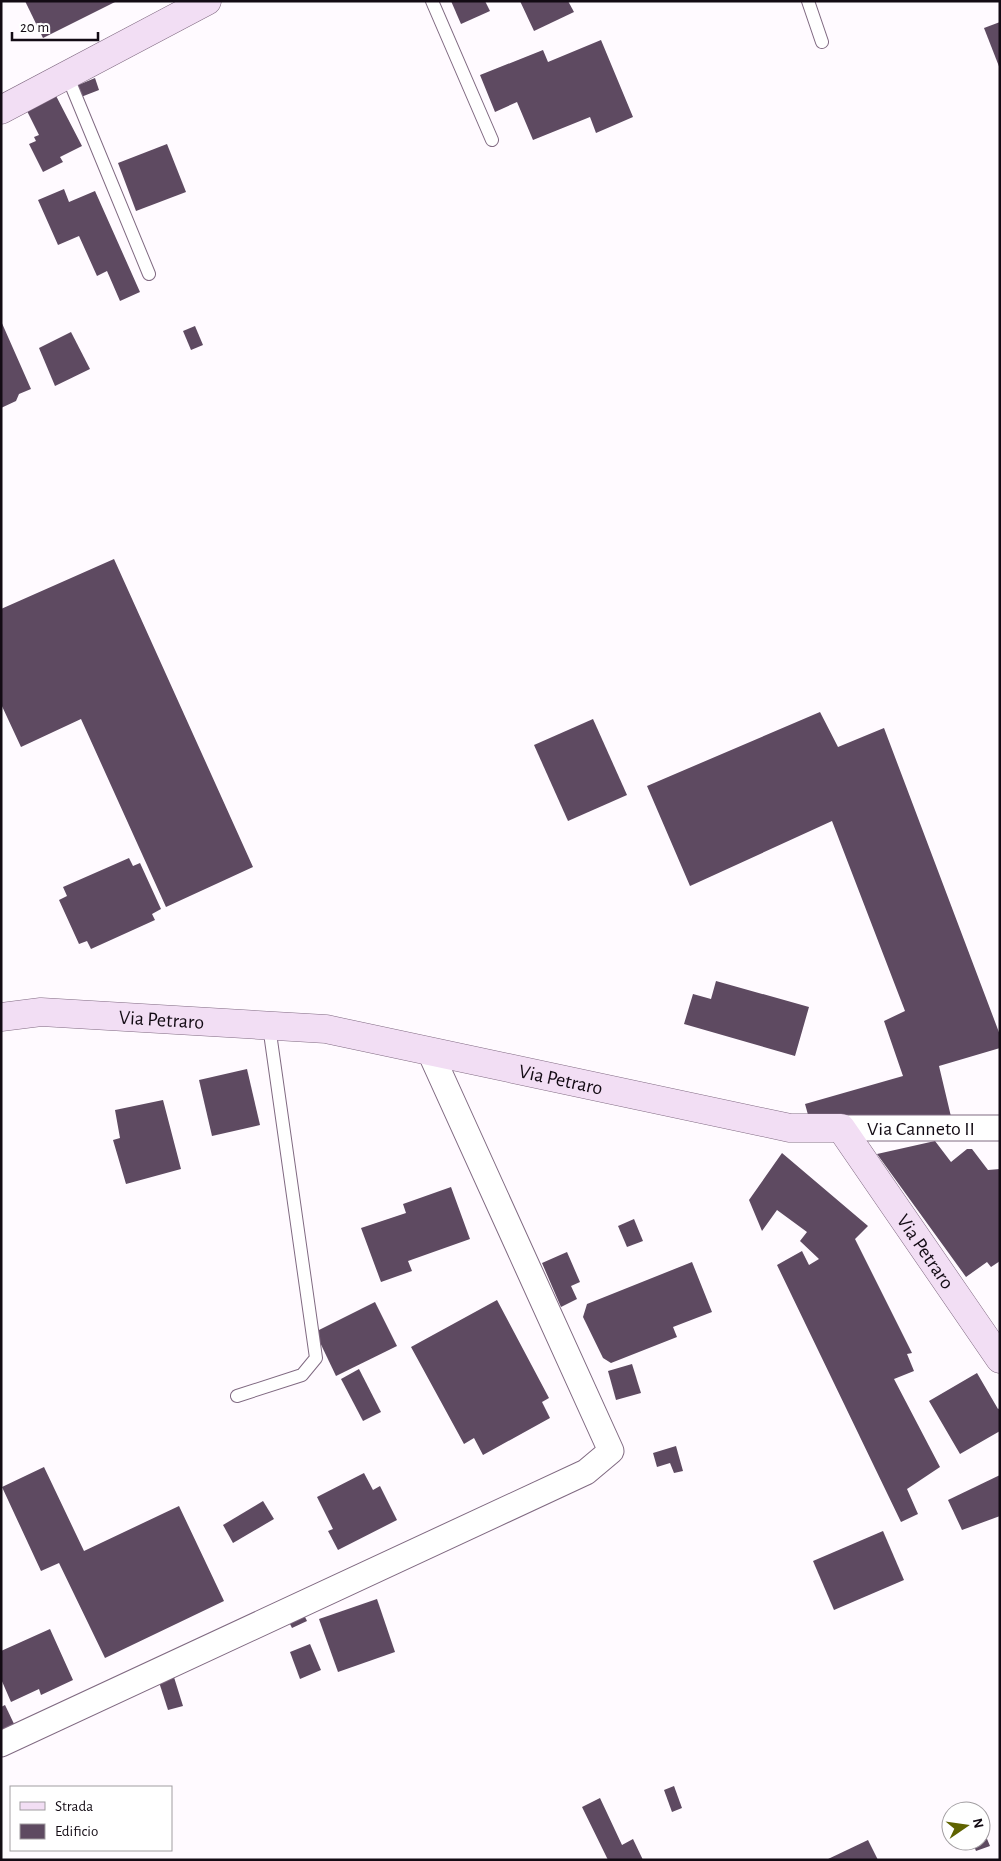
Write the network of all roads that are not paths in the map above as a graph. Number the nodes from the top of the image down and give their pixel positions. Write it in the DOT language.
graph roads {
  1 [pos="208,1"];
  2 [pos="432,1"];
  3 [pos="808,1"];
  4 [pos="822,42"];
  5 [pos="67,75"];
  6 [pos="1,110"];
  7 [pos="492,140"];
  8 [pos="149,274"];
  9 [pos="1,1017"];
  10 [pos="269,1026"];
  11 [pos="430,1052"];
  12 [pos="841,1128"];
  13 [pos="1000,1128"];
  14 [pos="1000,1359"];
  15 [pos="237,1396"];
  16 [pos="1,1744"];
  1 -- 5 [label="street"];
  2 -- 7 [label="lane"];
  3 -- 4 [label="lane"];
  5 -- 6 [label="street"];
  5 -- 8 [label="lane"];
  9 -- 10 [label="street, Via Petraro"];
  10 -- 11 [label="street, Via Petraro"];
  10 -- 15 [label="lane"];
  11 -- 12 [label="street, Via Petraro"];
  11 -- 16 [label="street"];
  12 -- 13 [label="street, Via Canneto II"];
  12 -- 14 [label="street, Via Petraro"];
}
